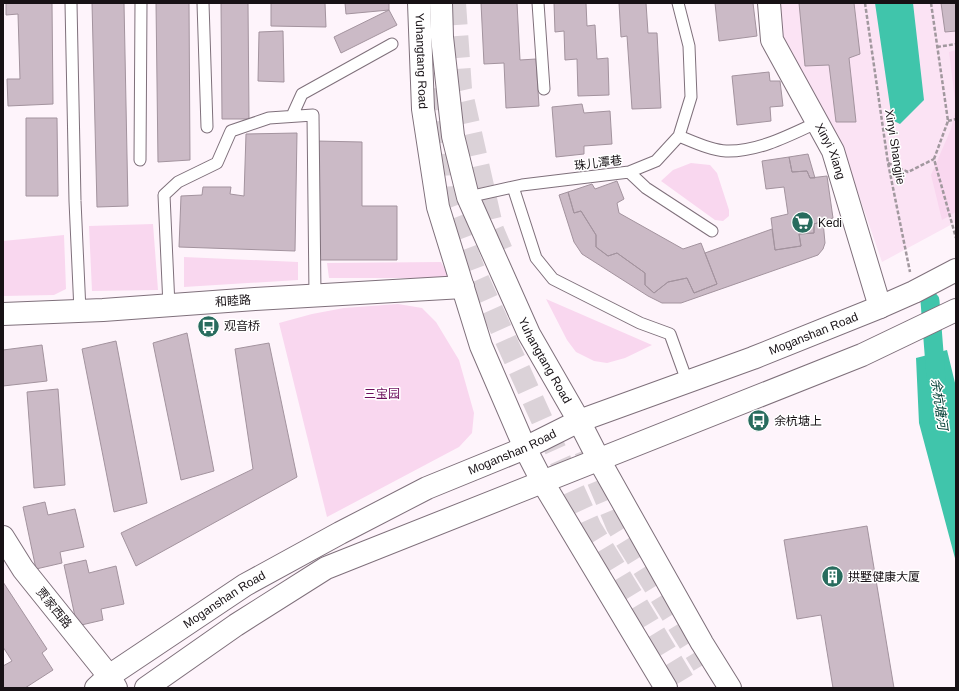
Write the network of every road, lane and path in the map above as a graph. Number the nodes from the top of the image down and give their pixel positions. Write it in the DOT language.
graph roads {
  1 [pos="71,3"];
  2 [pos="141,3"];
  3 [pos="203,3"];
  4 [pos="419,3"];
  5 [pos="441,3"];
  6 [pos="538,3"];
  7 [pos="678,3"];
  8 [pos="769,3"];
  9 [pos="865,3"];
  10 [pos="931,3"];
  11 [pos="392,44"];
  12 [pos="956,44"];
  13 [pos="937,47"];
  14 [pos="544,89"];
  15 [pos="292,116"];
  16 [pos="956,119"];
  17 [pos="948,121"];
  18 [pos="818,122"];
  19 [pos="207,127"];
  20 [pos="679,136"];
  21 [pos="934,159"];
  22 [pos="140,160"];
  23 [pos="888,163"];
  24 [pos="629,172"];
  25 [pos="513,187"];
  26 [pos="468,197"];
  27 [pos="712,231"];
  28 [pos="956,238"];
  29 [pos="956,270"];
  30 [pos="463,287"];
  31 [pos="914,292"];
  32 [pos="315,295"];
  33 [pos="169,306"];
  34 [pos="880,307"];
  35 [pos="80,311"];
  36 [pos="950,313"];
  37 [pos="3,314"];
  38 [pos="687,381"];
  39 [pos="579,421"];
  40 [pos="525,448"];
  41 [pos="600,460"];
  42 [pos="542,481"];
  43 [pos="3,537"];
  44 [pos="107,684"];
  45 [pos="146,688"];
  46 [pos="666,688"];
  47 [pos="730,688"];
  1 -- 35 [label="lane"];
  2 -- 22 [label="lane"];
  3 -- 19 [label="lane"];
  4 -- 30 [label="main road, Yuhangtang Road"];
  5 -- 26 [label="main road, Yuhangtang Road"];
  6 -- 14 [label="lane"];
  7 -- 20 [label="lane, 珠儿潭巷"];
  8 -- 18 [label="main road, Xinyi Xiang"];
  9 -- 23 [label="path, Xinyi Shangjie"];
  10 -- 13 [label="path"];
  11 -- 15 [label="lane"];
  12 -- 13 [label="path"];
  13 -- 17 [label="path"];
  15 -- 32 [label="lane"];
  15 -- 33 [label="lane"];
  16 -- 17 [label="path"];
  17 -- 21 [label="path"];
  18 -- 20 [label="lane"];
  18 -- 34 [label="main road, Xinyi Xiang"];
  20 -- 24 [label="lane, 珠儿潭巷"];
  21 -- 23 [label="path"];
  21 -- 28 [label="path"];
  23 -- 31 [label="path, Xinyi Shangjie"];
  24 -- 25 [label="lane, 珠儿潭巷"];
  24 -- 27 [label="lane"];
  25 -- 26 [label="lane, 珠儿潭巷"];
  25 -- 38 [label="lane"];
  26 -- 39 [label="main road, Yuhangtang Road"];
  29 -- 31 [label="main road, Moganshan Road"];
  30 -- 32 [label="main road, 和睦路"];
  30 -- 40 [label="main road, Yuhangtang Road"];
  31 -- 34 [label="main road, Moganshan Road"];
  32 -- 33 [label="main road, 和睦路"];
  33 -- 35 [label="main road, 和睦路"];
  34 -- 38 [label="main road, Moganshan Road"];
  35 -- 37 [label="main road, 和睦路"];
  36 -- 41 [label="main road"];
  38 -- 39 [label="main road, Moganshan Road"];
  39 -- 40 [label="main road, Moganshan Road"];
  39 -- 41 [label="main road, Yuhangtang Road"];
  40 -- 42 [label="main road, Yuhangtang Road"];
  40 -- 44 [label="main road, Moganshan Road"];
  41 -- 42 [label="main road"];
  41 -- 47 [label="main road, Yuhangtang Road"];
  42 -- 45 [label="main road"];
  42 -- 46 [label="main road, Yuhangtang Road"];
  43 -- 44 [label="main road, 贾家西路"];
}
